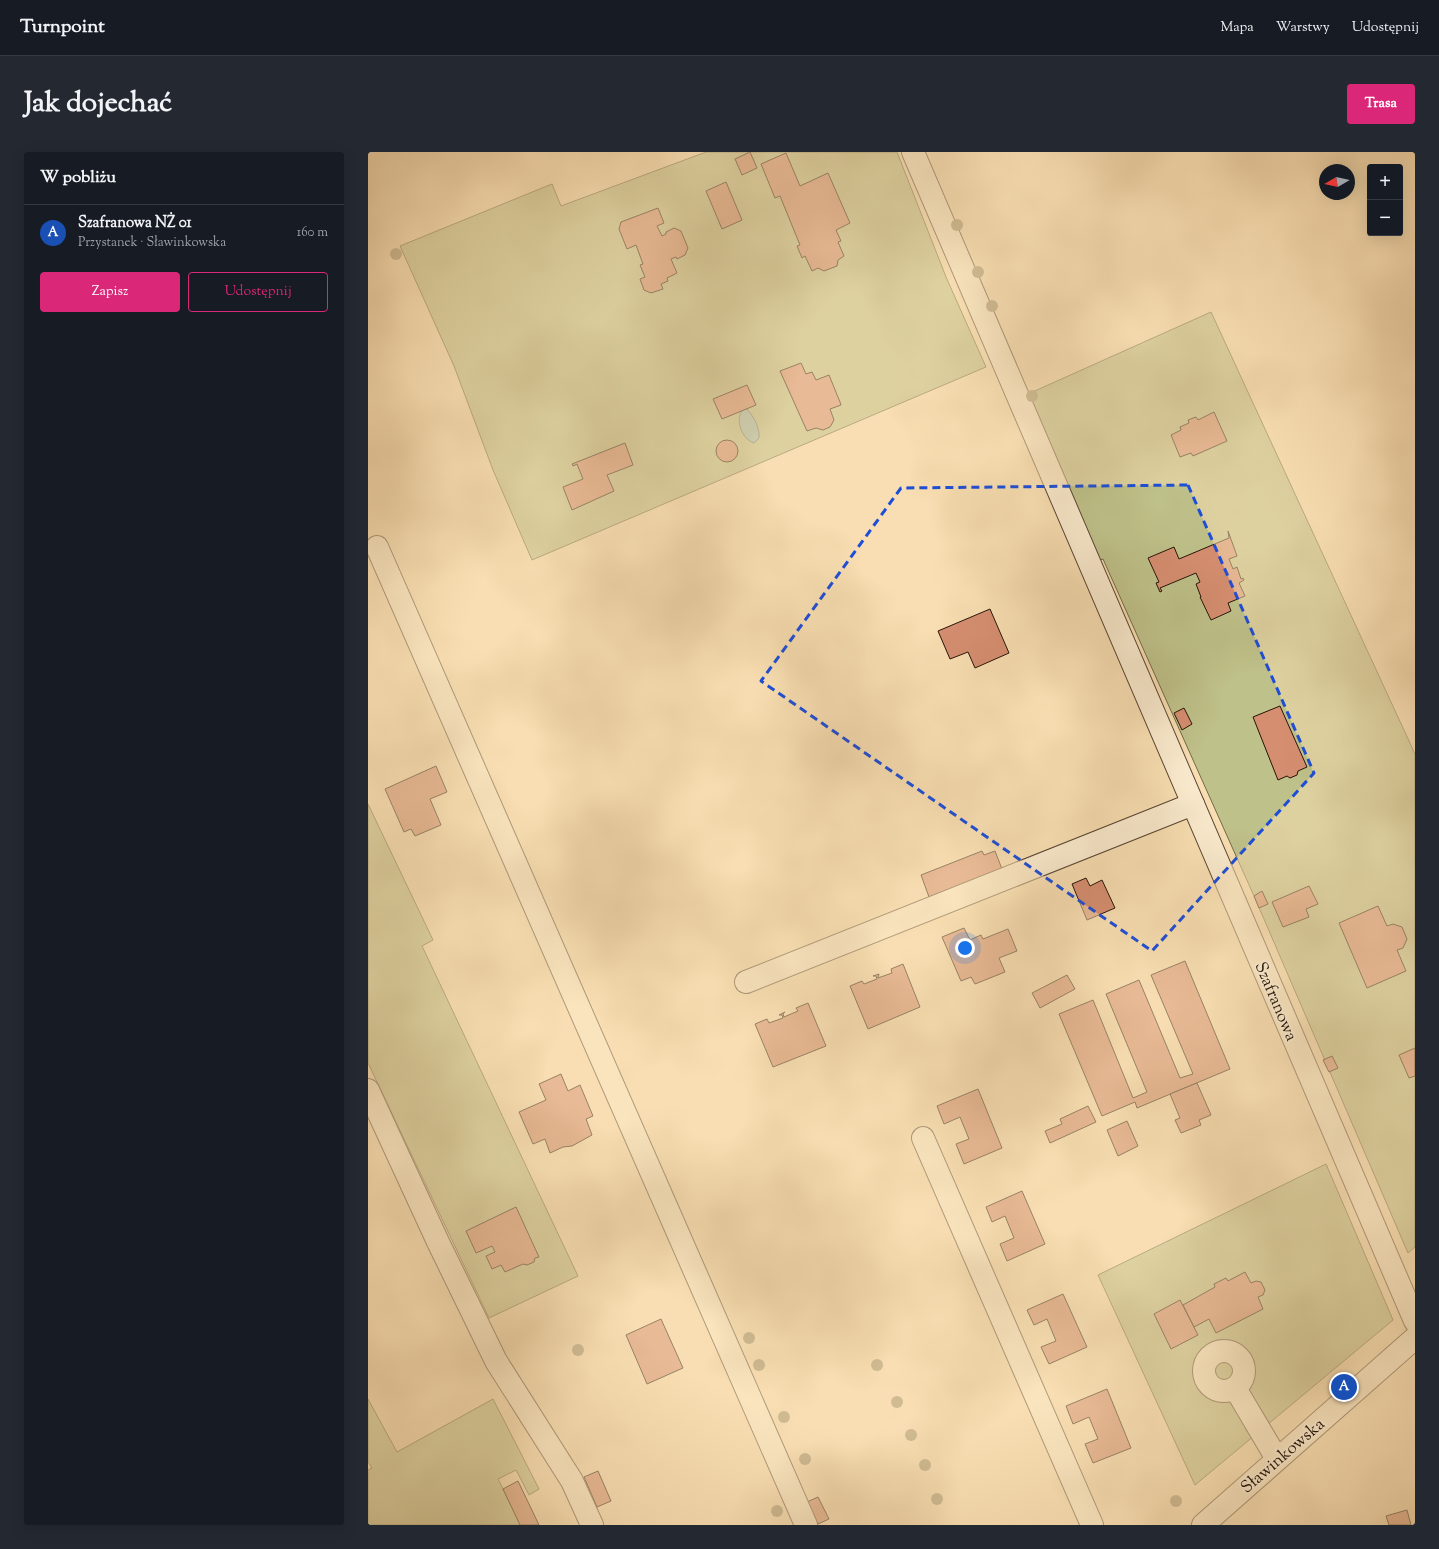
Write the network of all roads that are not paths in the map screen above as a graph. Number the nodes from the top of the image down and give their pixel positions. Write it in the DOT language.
graph roads {
  1 [pos="914,152"];
  2 [pos="378,547"];
  3 [pos="1193,804"];
  4 [pos="746,982"];
  5 [pos="368,1090"];
  6 [pos="923,1138"];
  7 [pos="1415,1322"];
  8 [pos="1415,1338"];
  9 [pos="1235,1388"];
  10 [pos="1277,1459"];
  11 [pos="592,1525"];
  12 [pos="806,1525"];
  13 [pos="1092,1525"];
  14 [pos="1203,1525"];
  1 -- 3 [label="street, Szafranowa"];
  2 -- 12 [label="street"];
  3 -- 4 [label="street"];
  3 -- 7 [label="street, Szafranowa"];
  5 -- 11 [label="street"];
  6 -- 13 [label="street"];
  8 -- 10 [label="street, Sławinkowska"];
  9 -- 10 [label="street"];
  10 -- 14 [label="street, Sławinkowska"];
}
